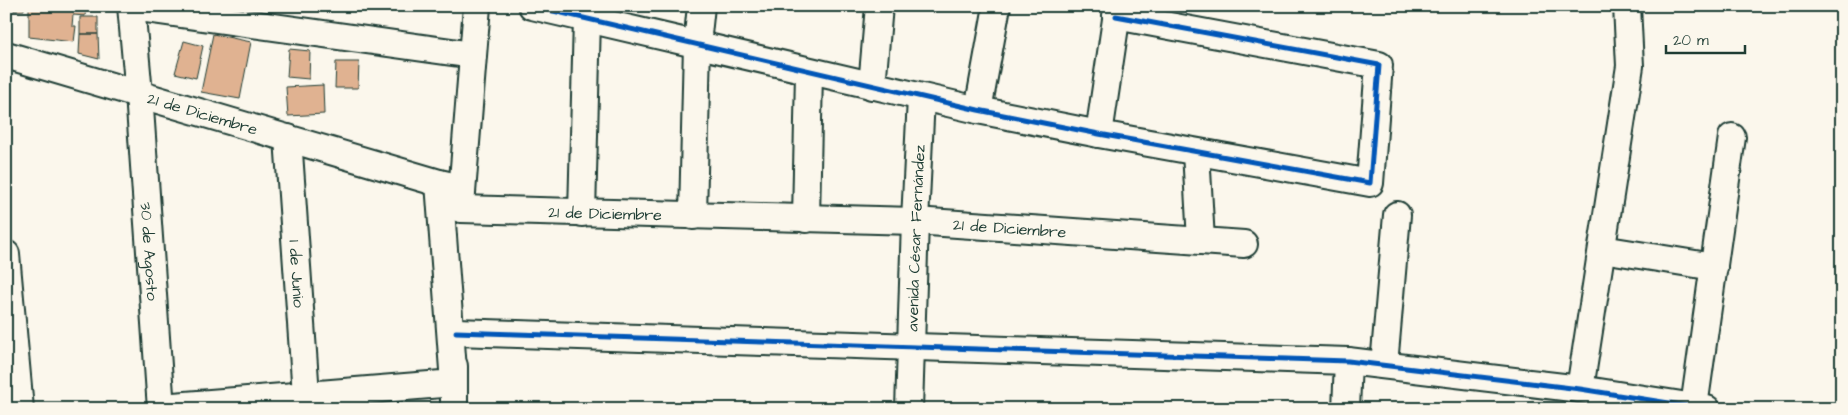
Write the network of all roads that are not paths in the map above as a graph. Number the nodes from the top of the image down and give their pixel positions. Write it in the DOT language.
graph roads {
  1 [pos="130,6"];
  2 [pos="477,6"];
  3 [pos="532,6"];
  4 [pos="701,6"];
  5 [pos="879,6"];
  6 [pos="997,6"];
  7 [pos="1627,6"];
  8 [pos="1117,11"];
  9 [pos="587,19"];
  10 [pos="697,44"];
  11 [pos="6,55"];
  12 [pos="473,55"];
  13 [pos="809,72"];
  14 [pos="872,86"];
  15 [pos="139,94"];
  16 [pos="921,98"];
  17 [pos="978,110"];
  18 [pos="1098,134"];
  19 [pos="1732,137"];
  20 [pos="288,138"];
  21 [pos="1196,152"];
  22 [pos="454,193"];
  23 [pos="582,213"];
  24 [pos="693,216"];
  25 [pos="1396,216"];
  26 [pos="806,218"];
  27 [pos="915,221"];
  28 [pos="1201,241"];
  29 [pos="1244,244"];
  30 [pos="1602,249"];
  31 [pos="6,254"];
  32 [pos="1714,267"];
  33 [pos="456,332"];
  34 [pos="910,348"];
  35 [pos="1348,361"];
  36 [pos="1384,365"];
  37 [pos="454,383"];
  38 [pos="1580,389"];
  39 [pos="307,402"];
  40 [pos="161,408"];
  41 [pos="1701,408"];
  42 [pos="20,409"];
  43 [pos="454,409"];
  44 [pos="909,409"];
  45 [pos="1346,409"];
  1 -- 12 [label="street"];
  1 -- 15 [label="street, 30 de Agosto"];
  2 -- 12 [label="street"];
  3 -- 9 [label="street"];
  4 -- 10 [label="street"];
  5 -- 14 [label="street"];
  6 -- 17 [label="street"];
  7 -- 30 [label="street"];
  8 -- 18 [label="street"];
  8 -- 21 [label="street"];
  9 -- 10 [label="street"];
  9 -- 23 [label="street"];
  10 -- 13 [label="street"];
  10 -- 24 [label="street"];
  11 -- 15 [label="street, 21 de Diciembre"];
  12 -- 22 [label="street"];
  13 -- 14 [label="street"];
  13 -- 26 [label="street"];
  14 -- 16 [label="street"];
  15 -- 20 [label="street, 21 de Diciembre"];
  15 -- 40 [label="street, 30 de Agosto"];
  16 -- 17 [label="street"];
  16 -- 27 [label="street, avenida César Fernández"];
  17 -- 18 [label="street"];
  18 -- 21 [label="street"];
  19 -- 32 [label="street"];
  20 -- 22 [label="street, 21 de Diciembre"];
  20 -- 39 [label="street, 1 de Junio"];
  21 -- 28 [label="street"];
  22 -- 23 [label="street, 21 de Diciembre"];
  22 -- 33 [label="street"];
  22 -- 37 [label="street"];
  23 -- 24 [label="street, 21 de Diciembre"];
  24 -- 26 [label="street, 21 de Diciembre"];
  25 -- 36 [label="street"];
  26 -- 27 [label="street, 21 de Diciembre"];
  27 -- 28 [label="street, 21 de Diciembre"];
  27 -- 34 [label="street, avenida César Fernández"];
  28 -- 29 [label="street, 21 de Diciembre"];
  30 -- 32 [label="street"];
  30 -- 38 [label="street"];
  31 -- 42 [label="street"];
  32 -- 41 [label="street"];
  33 -- 34 [label="street"];
  33 -- 37 [label="street"];
  34 -- 35 [label="street"];
  34 -- 44 [label="street, avenida César Fernández"];
  35 -- 36 [label="street"];
  35 -- 45 [label="street"];
  36 -- 38 [label="street"];
  37 -- 39 [label="street"];
  37 -- 43 [label="street"];
  38 -- 41 [label="street"];
  39 -- 40 [label="street"];
}
